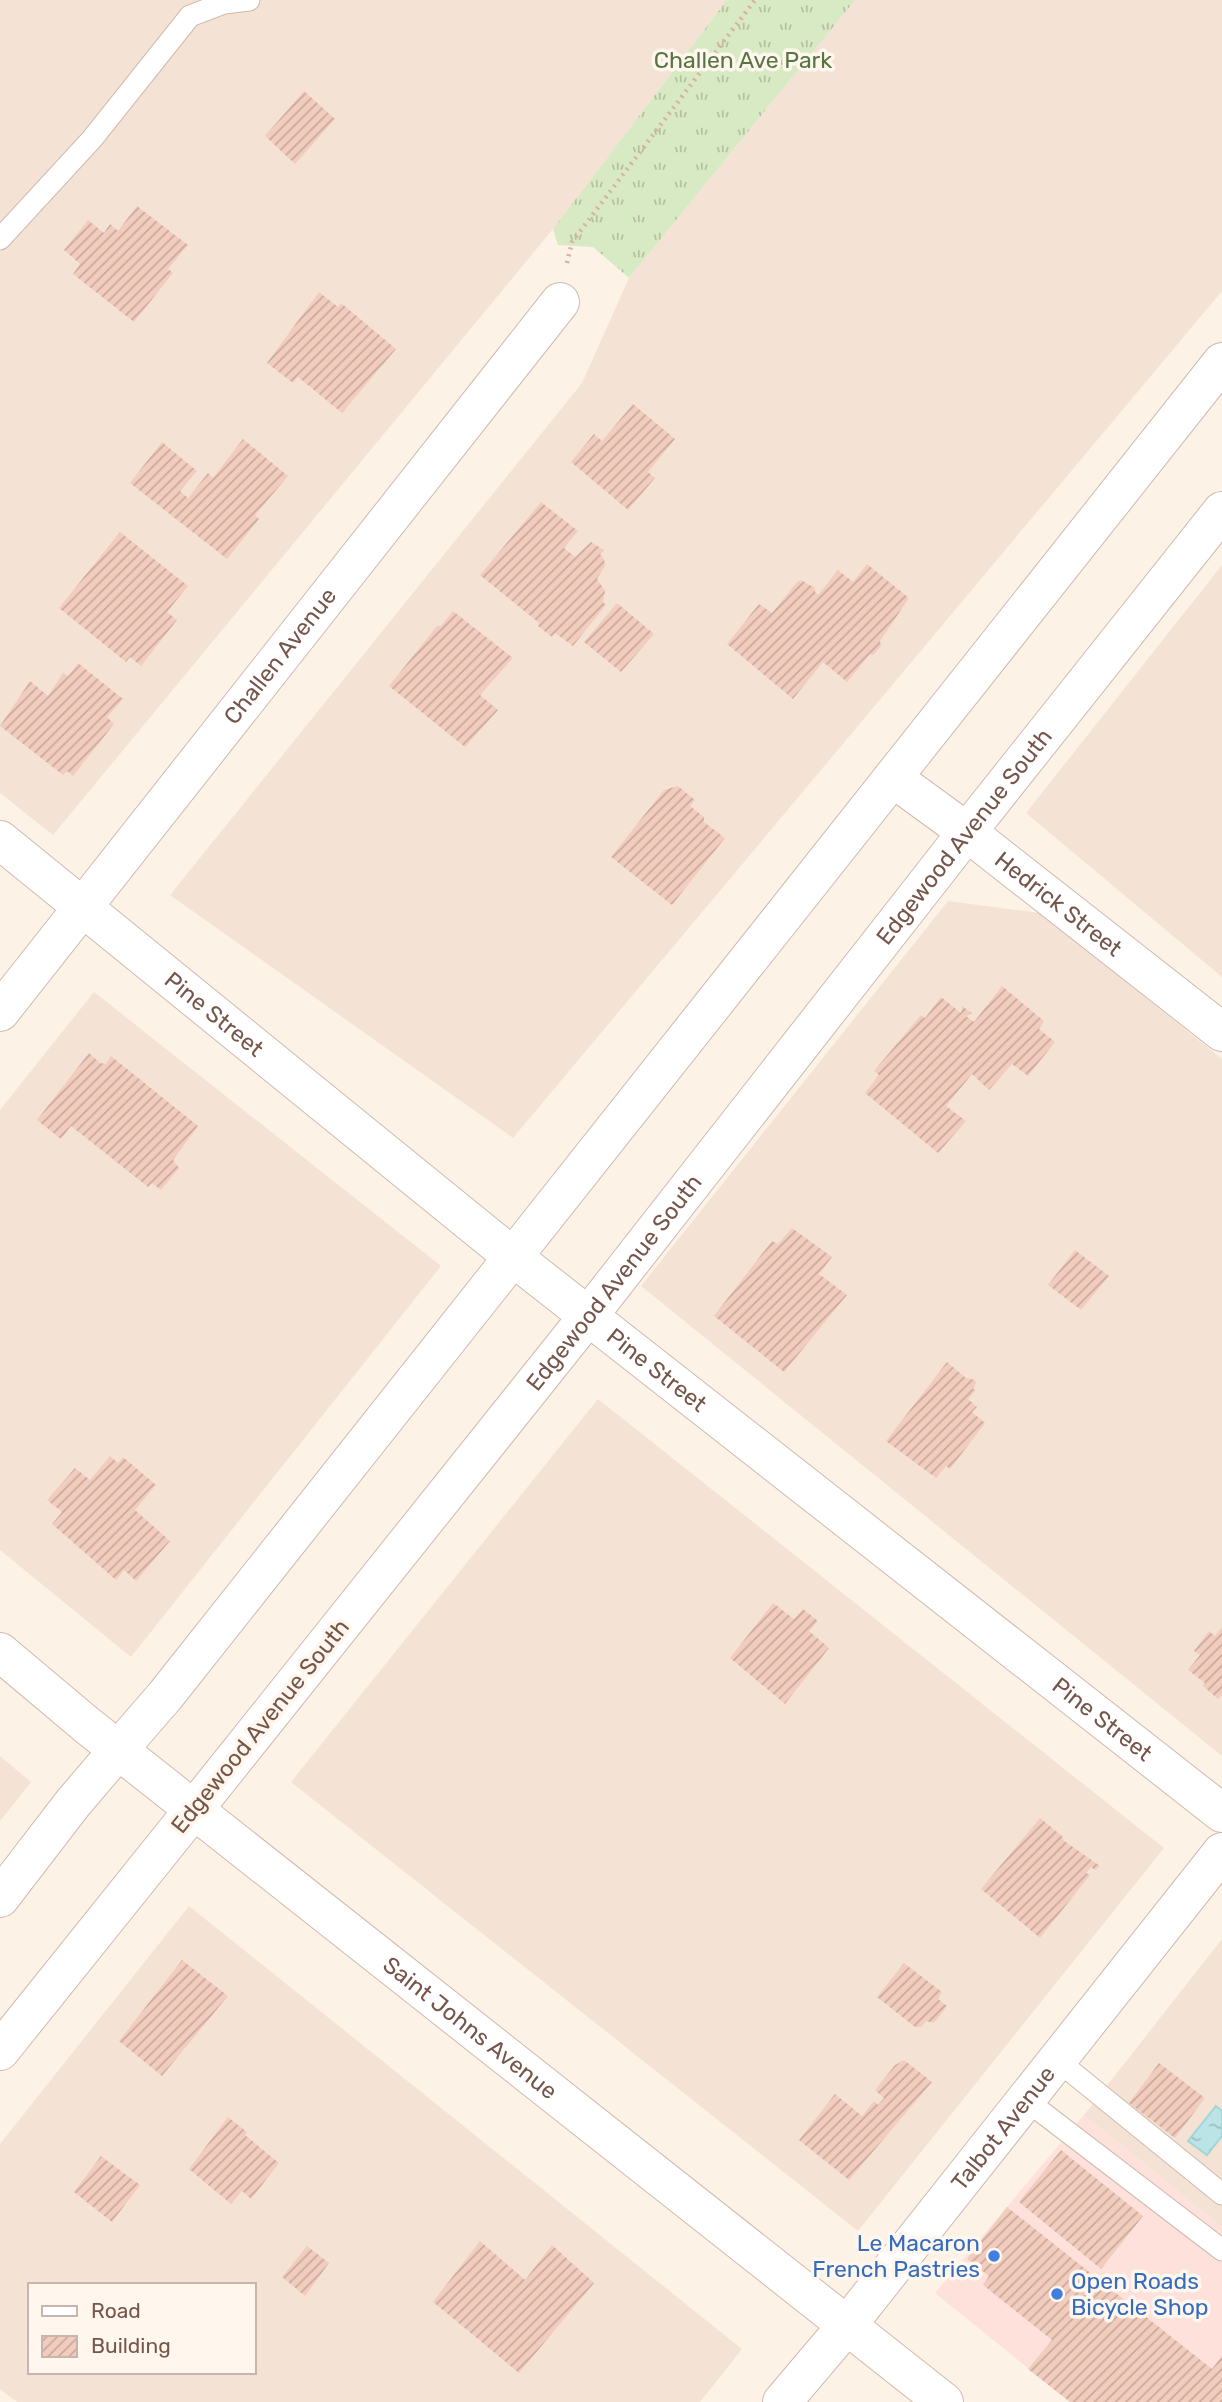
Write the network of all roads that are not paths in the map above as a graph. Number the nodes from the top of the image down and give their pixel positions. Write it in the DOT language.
graph roads {
  1 [pos="249,0"];
  2 [pos="0,239"];
  3 [pos="560,302"];
  4 [pos="1222,362"];
  5 [pos="1222,511"];
  6 [pos="893,778"];
  7 [pos="967,832"];
  8 [pos="0,839"];
  9 [pos="83,907"];
  10 [pos="0,1012"];
  11 [pos="1222,1032"];
  12 [pos="513,1257"];
  13 [pos="589,1315"];
  14 [pos="0,1652"];
  15 [pos="119,1749"];
  16 [pos="195,1808"];
  17 [pos="1222,1813"];
  18 [pos="1222,1852"];
  19 [pos="0,1898"];
  20 [pos="0,2051"];
  21 [pos="1057,2060"];
  22 [pos="1026,2099"];
  23 [pos="1222,2194"];
  24 [pos="1222,2250"];
  25 [pos="848,2324"];
  26 [pos="782,2402"];
  27 [pos="944,2402"];
  1 -- 2 [label="lane"];
  3 -- 9 [label="street, Challen Avenue"];
  4 -- 6 [label="street"];
  5 -- 7 [label="street, Edgewood Avenue South"];
  6 -- 7 [label="street, Hedrick Street"];
  6 -- 12 [label="street"];
  7 -- 11 [label="street, Hedrick Street"];
  7 -- 13 [label="street, Edgewood Avenue South"];
  8 -- 9 [label="street, Pine Street"];
  9 -- 10 [label="street, Challen Avenue"];
  9 -- 12 [label="street, Pine Street"];
  12 -- 13 [label="street, Pine Street"];
  12 -- 15 [label="street"];
  13 -- 16 [label="street, Edgewood Avenue South"];
  13 -- 17 [label="street, Pine Street"];
  14 -- 15 [label="street, Saint Johns Avenue"];
  15 -- 16 [label="street, Saint Johns Avenue"];
  15 -- 19 [label="street"];
  16 -- 20 [label="street, Edgewood Avenue South"];
  16 -- 25 [label="street, Saint Johns Avenue"];
  18 -- 21 [label="street, Talbot Avenue"];
  21 -- 22 [label="street, Talbot Avenue"];
  21 -- 23 [label="lane"];
  22 -- 24 [label="lane"];
  22 -- 25 [label="street, Talbot Avenue"];
  25 -- 26 [label="street, Talbot Avenue"];
  25 -- 27 [label="street, Saint Johns Avenue"];
}
